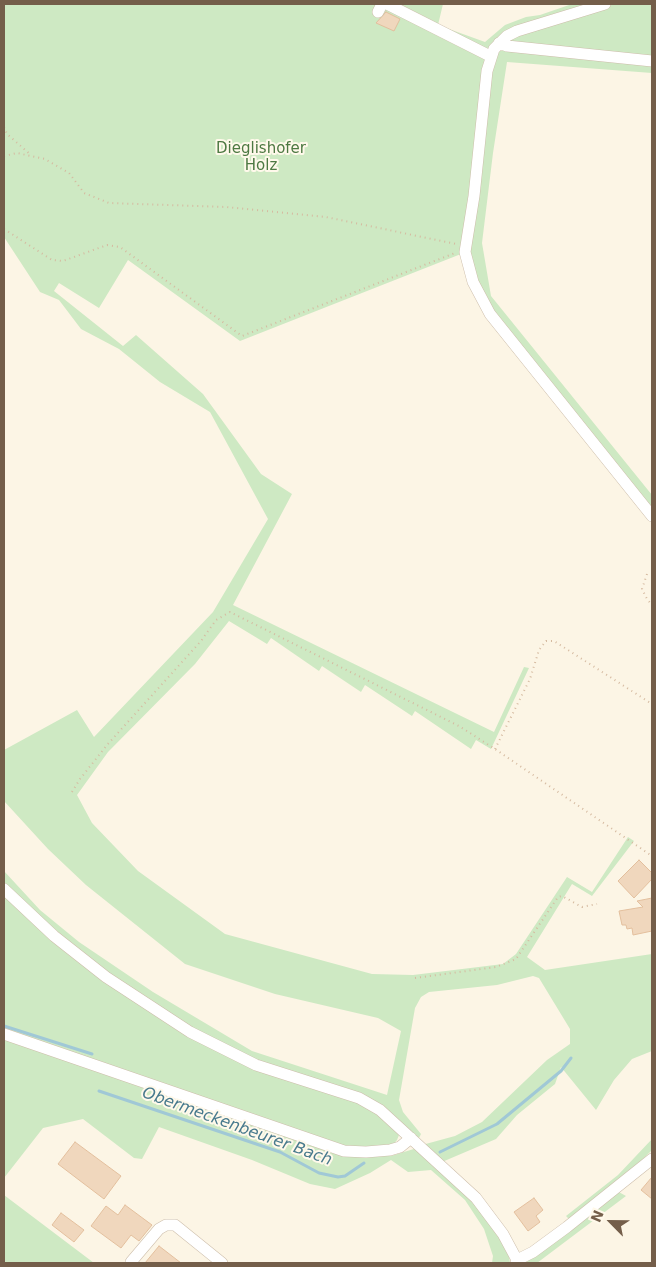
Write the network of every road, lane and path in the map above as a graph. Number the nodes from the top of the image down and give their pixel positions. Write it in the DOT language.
graph roads {
  1 [pos="387,4"];
  2 [pos="605,4"];
  3 [pos="499,43"];
  4 [pos="490,56"];
  5 [pos="652,61"];
  6 [pos="4,127"];
  7 [pos="4,156"];
  8 [pos="33,156"];
  9 [pos="4,229"];
  10 [pos="466,249"];
  11 [pos="652,516"];
  12 [pos="647,574"];
  13 [pos="652,605"];
  14 [pos="652,704"];
  15 [pos="495,749"];
  16 [pos="72,792"];
  17 [pos="652,856"];
  18 [pos="4,888"];
  19 [pos="597,904"];
  20 [pos="415,978"];
  21 [pos="4,1034"];
  22 [pos="411,1138"];
  23 [pos="652,1159"];
  24 [pos="131,1262"];
  25 [pos="517,1262"];
  26 [pos="222,1263"];
  1 -- 4 [label="street"];
  2 -- 3 [label="street"];
  3 -- 4 [label="street"];
  3 -- 5 [label="street"];
  4 -- 10 [label="street"];
  6 -- 8 [label="path"];
  7 -- 8 [label="path"];
  8 -- 10 [label="path"];
  9 -- 10 [label="path"];
  10 -- 11 [label="street"];
  12 -- 13 [label="path"];
  14 -- 15 [label="path"];
  15 -- 16 [label="path"];
  15 -- 17 [label="path"];
  18 -- 22 [label="street"];
  19 -- 20 [label="path"];
  21 -- 22 [label="street"];
  22 -- 25 [label="street"];
  23 -- 25 [label="street"];
  24 -- 26 [label="street"];
}
